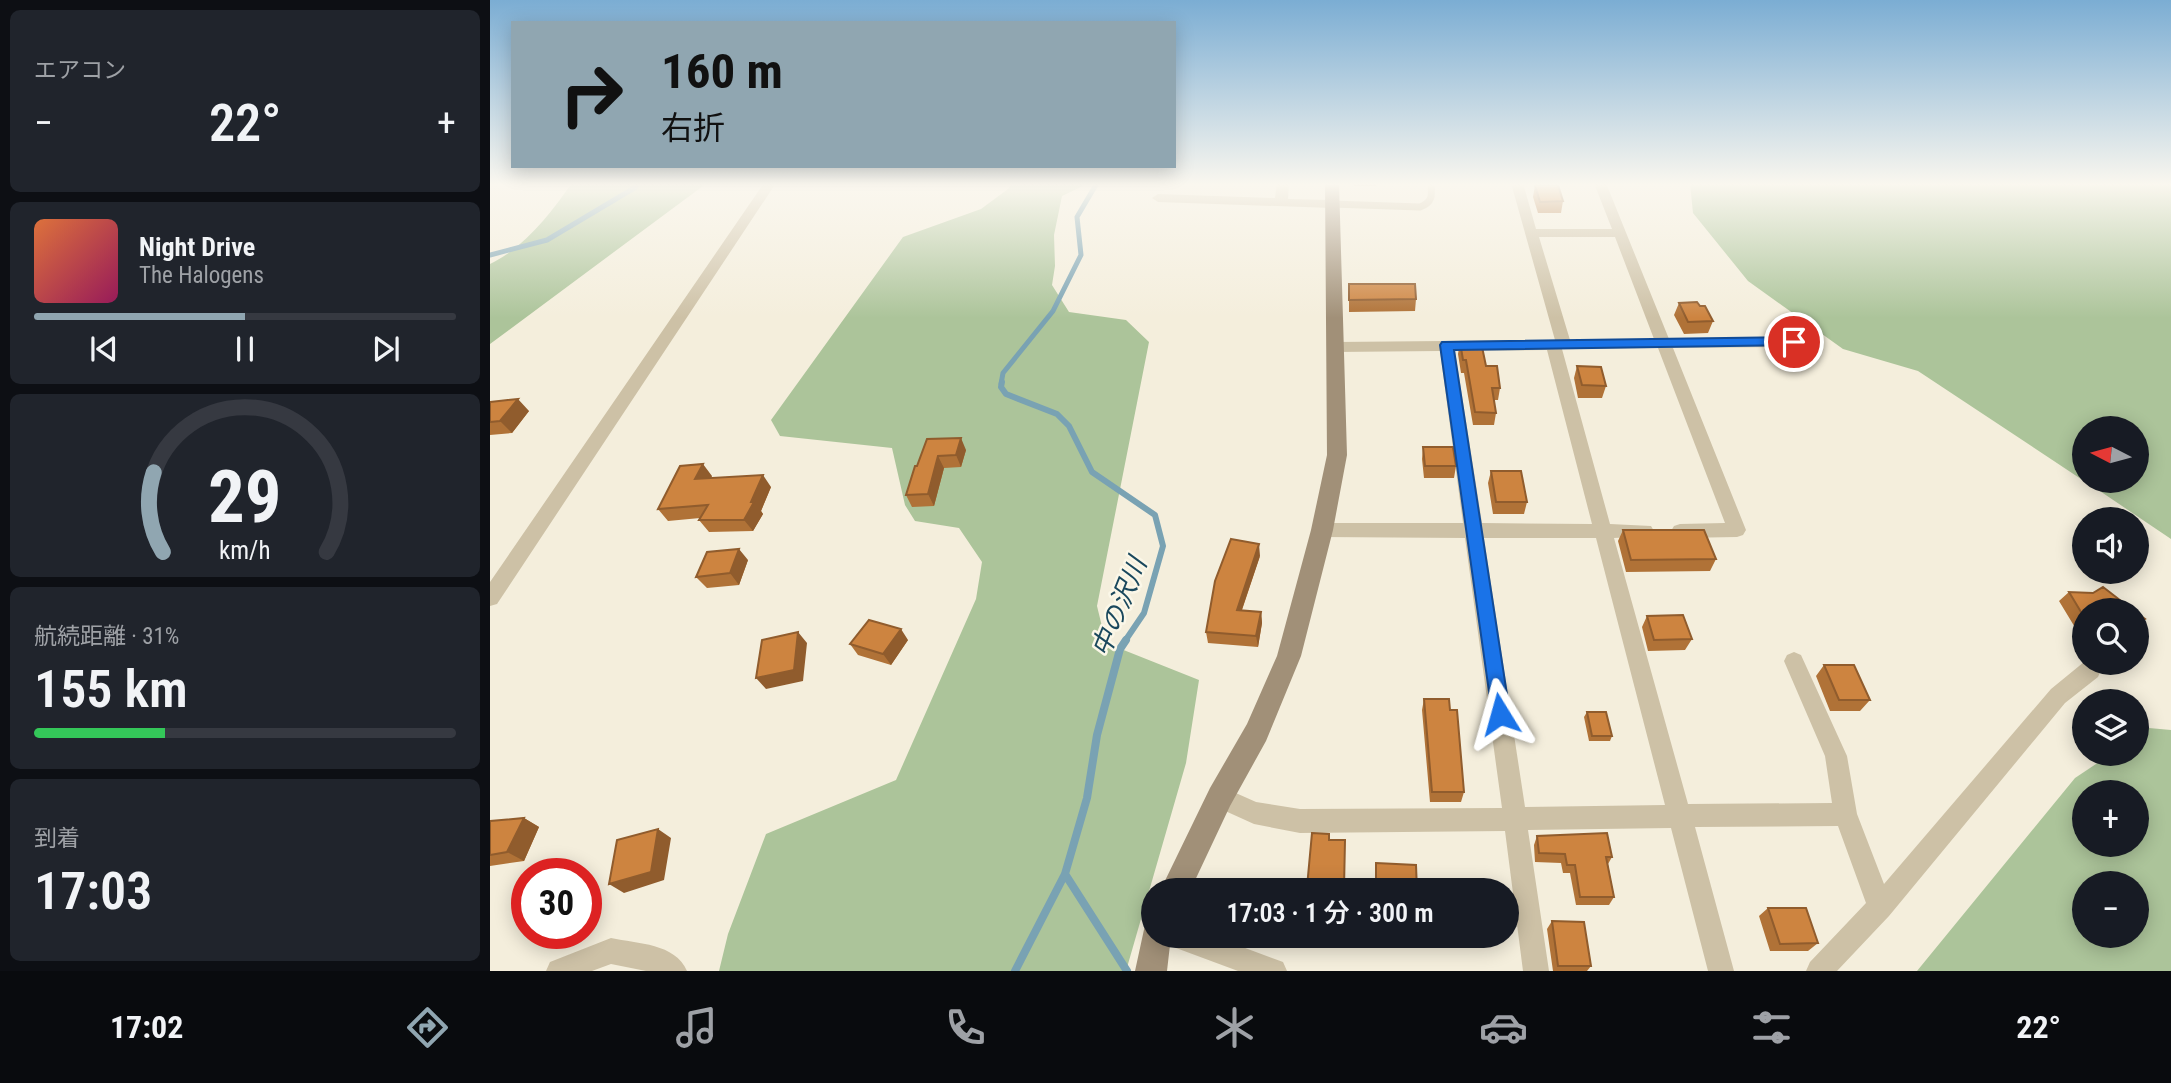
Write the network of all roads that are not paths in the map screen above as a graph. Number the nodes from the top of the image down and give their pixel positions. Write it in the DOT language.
graph roads {
  1 [pos="739,228"];
  2 [pos="1333,228"];
  3 [pos="1530,228"];
  4 [pos="1617,228"];
  5 [pos="1531,233"];
  6 [pos="1619,233"];
  7 [pos="1794,342"];
  8 [pos="1665,344"];
  9 [pos="1447,345"];
  10 [pos="1559,345"];
  11 [pos="1336,347"];
  12 [pos="1322,530"];
  13 [pos="1475,531"];
  14 [pos="1603,531"];
  15 [pos="490,598"];
  16 [pos="1794,661"];
  17 [pos="2086,675"];
  18 [pos="1220,797"];
  19 [pos="1845,814"];
  20 [pos="1680,816"];
  21 [pos="1515,819"];
  22 [pos="1181,878"];
  23 [pos="1880,907"];
  24 [pos="1154,948"];
  25 [pos="1210,948"];
  26 [pos="559,971"];
  27 [pos="674,971"];
  28 [pos="1151,971"];
  29 [pos="1274,971"];
  30 [pos="1536,971"];
  31 [pos="1721,971"];
  32 [pos="1819,971"];
  1 -- 15 [label="street"];
  2 -- 11 [label="street"];
  3 -- 5 [label="street"];
  4 -- 6 [label="street"];
  5 -- 6 [label="street"];
  5 -- 10 [label="street"];
  6 -- 8 [label="street"];
  7 -- 8 [label="street"];
  8 -- 10 [label="street"];
  8 -- 14 [label="street"];
  9 -- 10 [label="street"];
  9 -- 11 [label="street"];
  9 -- 13 [label="street"];
  10 -- 14 [label="street"];
  11 -- 12 [label="street"];
  12 -- 13 [label="street"];
  12 -- 18 [label="street"];
  13 -- 14 [label="street"];
  13 -- 21 [label="street"];
  14 -- 20 [label="street"];
  16 -- 19 [label="street"];
  17 -- 23 [label="street"];
  18 -- 21 [label="street"];
  18 -- 22 [label="street"];
  19 -- 20 [label="street"];
  19 -- 23 [label="street"];
  20 -- 21 [label="street"];
  20 -- 31 [label="street"];
  21 -- 30 [label="street"];
  23 -- 32 [label="street"];
  24 -- 28 [label="street"];
  25 -- 29 [label="street"];
  26 -- 27 [label="street"];
}
